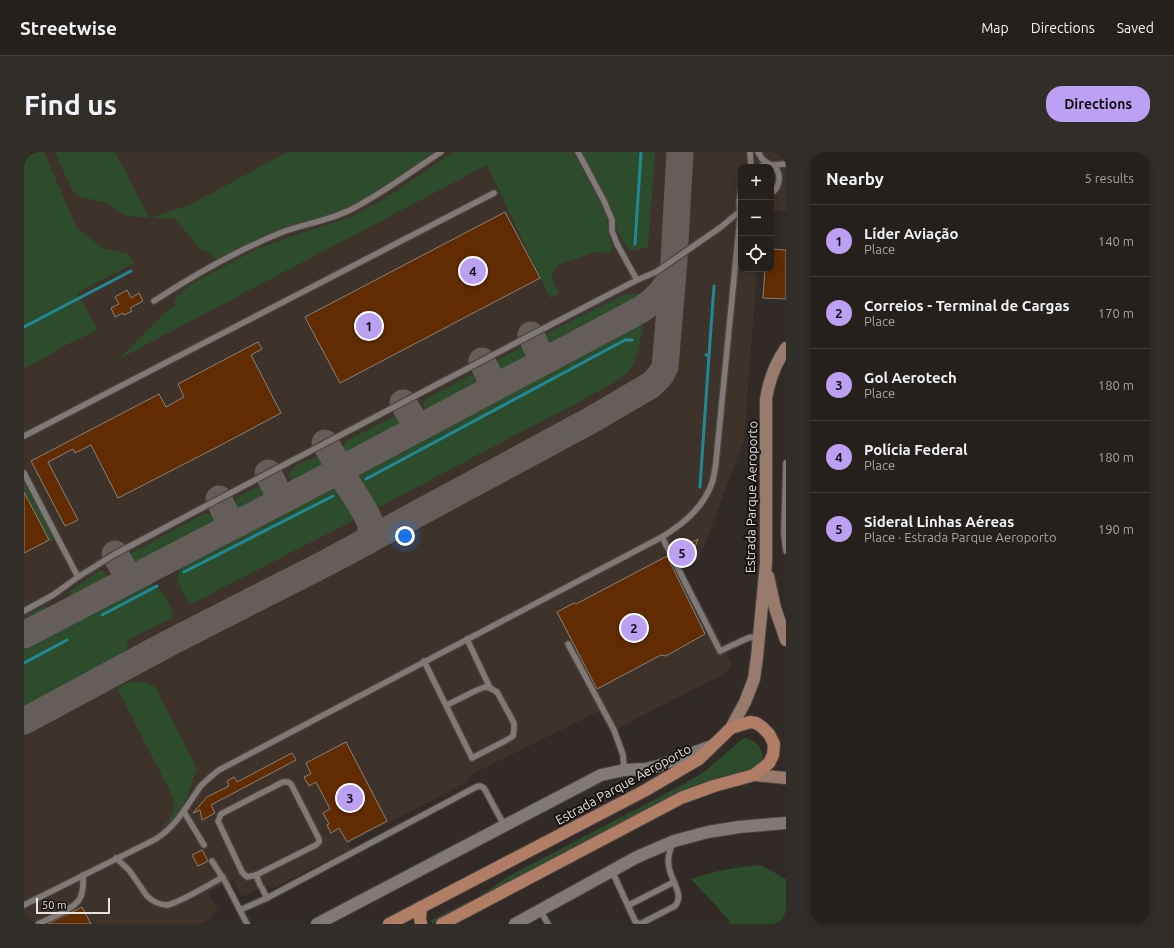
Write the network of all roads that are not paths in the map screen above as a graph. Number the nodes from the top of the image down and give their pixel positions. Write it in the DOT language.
graph roads {
  1 [pos="442,152"];
  2 [pos="578,152"];
  3 [pos="750,152"];
  4 [pos="758,152"];
  5 [pos="751,164"];
  6 [pos="771,164"];
  7 [pos="774,164"];
  8 [pos="786,164"];
  9 [pos="774,166"];
  10 [pos="786,186"];
  11 [pos="780,188"];
  12 [pos="774,191"];
  13 [pos="494,193"];
  14 [pos="738,216"];
  15 [pos="738,236"];
  16 [pos="637,280"];
  17 [pos="154,301"];
  18 [pos="786,348"];
  19 [pos="24,436"];
  20 [pos="786,463"];
  21 [pos="24,473"];
  22 [pos="662,538"];
  23 [pos="786,551"];
  24 [pos="766,563"];
  25 [pos="78,577"];
  26 [pos="24,611"];
  27 [pos="759,636"];
  28 [pos="467,640"];
  29 [pos="786,640"];
  30 [pos="568,644"];
  31 [pos="424,661"];
  32 [pos="490,688"];
  33 [pos="446,705"];
  34 [pos="731,728"];
  35 [pos="713,746"];
  36 [pos="624,770"];
  37 [pos="754,775"];
  38 [pos="786,778"];
  39 [pos="184,812"];
  40 [pos="786,823"];
  41 [pos="504,825"];
  42 [pos="674,841"];
  43 [pos="204,845"];
  44 [pos="116,858"];
  45 [pos="212,861"];
  46 [pos="612,871"];
  47 [pos="83,875"];
  48 [pos="256,876"];
  49 [pos="222,877"];
  50 [pos="674,882"];
  51 [pos="267,898"];
  52 [pos="24,905"];
  53 [pos="629,905"];
  54 [pos="421,907"];
  55 [pos="240,910"];
  56 [pos="540,910"];
  57 [pos="38,924"];
  58 [pos="247,924"];
  59 [pos="317,924"];
  60 [pos="390,924"];
  61 [pos="421,924"];
  62 [pos="442,924"];
  63 [pos="515,924"];
  64 [pos="548,924"];
  1 -- 17 [label="lane"];
  2 -- 16 [label="lane"];
  3 -- 5 [label="lane"];
  4 -- 6 [label="lane"];
  7 -- 8 [label="lane"];
  9 -- 11 [label="lane"];
  10 -- 11 [label="lane"];
  11 -- 12 [label="lane"];
  13 -- 19 [label="lane"];
  14 -- 16 [label="lane"];
  15 -- 22 [label="lane"];
  16 -- 25 [label="lane"];
  18 -- 24 [label="main road, Estrada Parque Aeroporto"];
  20 -- 23 [label="lane"];
  21 -- 25 [label="lane"];
  22 -- 27 [label="lane"];
  22 -- 28 [label="lane"];
  24 -- 27 [label="main road, Estrada Parque Aeroporto"];
  24 -- 29 [label="main road"];
  25 -- 26 [label="lane"];
  27 -- 34 [label="main road, Estrada Parque Aeroporto"];
  28 -- 31 [label="lane"];
  28 -- 32 [label="lane"];
  30 -- 36 [label="lane"];
  31 -- 33 [label="lane"];
  31 -- 39 [label="lane"];
  32 -- 33 [label="lane"];
  32 -- 33 [label="lane"];
  34 -- 35 [label="main road, Estrada Parque Aeroporto"];
  34 -- 37 [label="main road"];
  35 -- 36 [label="street"];
  35 -- 54 [label="main road, Estrada Parque Aeroporto"];
  36 -- 41 [label="street"];
  37 -- 38 [label="main road"];
  37 -- 62 [label="main road"];
  39 -- 43 [label="lane"];
  39 -- 44 [label="lane"];
  40 -- 42 [label="street"];
  41 -- 51 [label="lane"];
  41 -- 59 [label="street"];
  42 -- 46 [label="street"];
  42 -- 50 [label="lane"];
  44 -- 47 [label="lane"];
  44 -- 49 [label="lane"];
  45 -- 49 [label="lane"];
  46 -- 53 [label="lane"];
  46 -- 56 [label="street"];
  47 -- 52 [label="lane"];
  47 -- 57 [label="lane"];
  48 -- 48 [label="lane"];
  48 -- 51 [label="lane"];
  49 -- 55 [label="lane"];
  50 -- 53 [label="lane"];
  50 -- 53 [label="lane"];
  51 -- 55 [label="lane"];
  54 -- 60 [label="main road, Estrada Parque Aeroporto"];
  54 -- 61 [label="main road"];
  55 -- 58 [label="lane"];
  56 -- 63 [label="street"];
  56 -- 64 [label="lane"];
}
